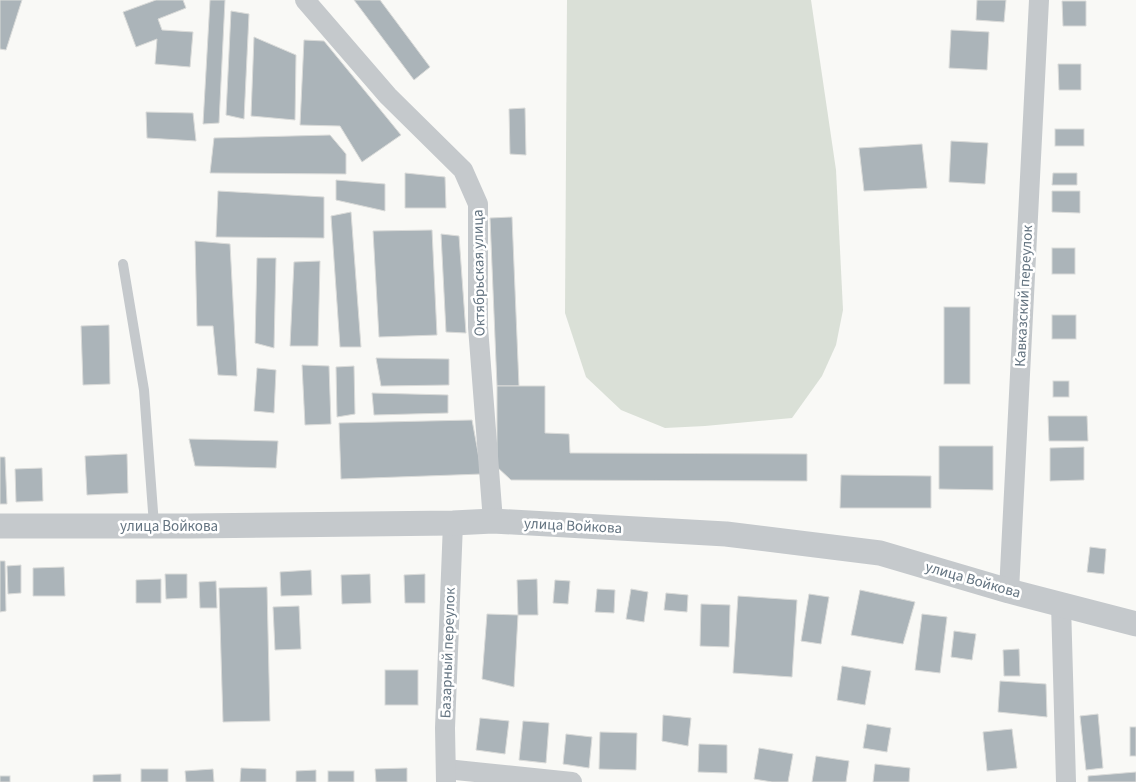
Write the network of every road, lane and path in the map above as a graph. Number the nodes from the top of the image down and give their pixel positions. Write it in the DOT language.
graph roads {
  1 [pos="305,0"];
  2 [pos="1039,0"];
  3 [pos="123,264"];
  4 [pos="492,521"];
  5 [pos="453,523"];
  6 [pos="0,526"];
  7 [pos="154,526"];
  8 [pos="1009,591"];
  9 [pos="1061,604"];
  10 [pos="1136,624"];
  11 [pos="446,776"];
  12 [pos="572,782"];
  13 [pos="1066,782"];
  1 -- 4 [label="street, Октябрьская улица"];
  2 -- 8 [label="street, Кавказский переулок"];
  3 -- 7 [label="lane"];
  4 -- 5 [label="street, улица Войкова"];
  4 -- 8 [label="street, улица Войкова"];
  5 -- 7 [label="street, улица Войкова"];
  5 -- 11 [label="street, Базарный переулок"];
  6 -- 7 [label="street, улица Войкова"];
  8 -- 9 [label="street, улица Войкова"];
  9 -- 10 [label="street, улица Войкова"];
  9 -- 13 [label="street"];
  11 -- 12 [label="street"];
}
